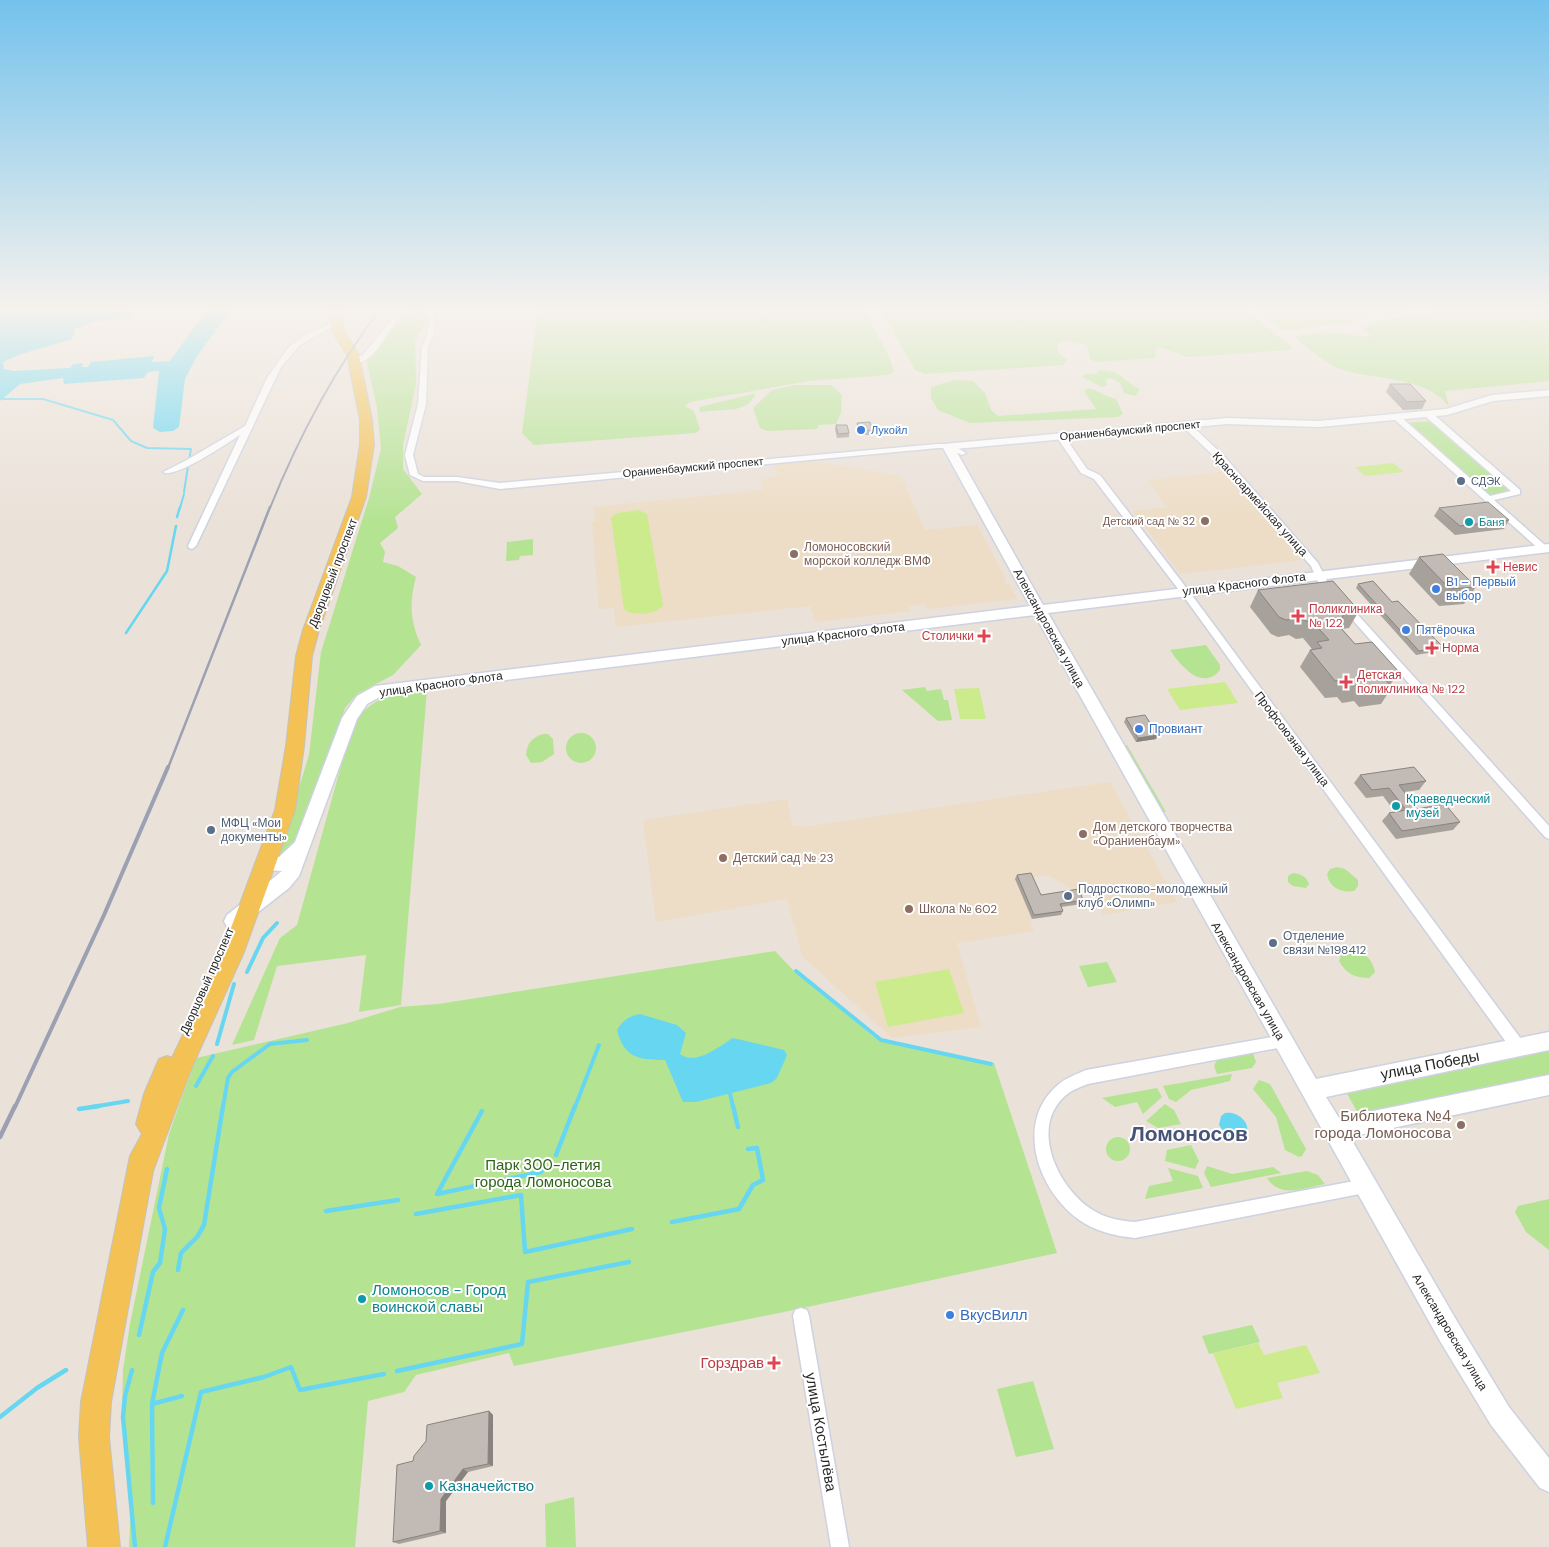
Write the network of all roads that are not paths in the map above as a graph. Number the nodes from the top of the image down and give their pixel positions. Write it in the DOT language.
graph roads {
  1 [pos="270,380"];
  2 [pos="358,380"];
  3 [pos="423,380"];
  4 [pos="1549,393"];
  5 [pos="1549,397"];
  6 [pos="1430,415"];
  7 [pos="1398,419"];
  8 [pos="250,426"];
  9 [pos="1188,427"];
  10 [pos="1062,439"];
  11 [pos="948,446"];
  12 [pos="959,456"];
  13 [pos="167,472"];
  14 [pos="1488,499"];
  15 [pos="192,546"];
  16 [pos="1546,548"];
  17 [pos="1320,575"];
  18 [pos="1185,592"];
  19 [pos="1039,611"];
  20 [pos="285,796"];
  21 [pos="1549,834"];
  22 [pos="307,836"];
  23 [pos="266,859"];
  24 [pos="248,907"];
  25 [pos="1282,1041"];
  26 [pos="1549,1041"];
  27 [pos="1520,1048"];
  28 [pos="1549,1085"];
  29 [pos="1310,1090"];
  30 [pos="1333,1130"];
  31 [pos="1365,1187"];
  32 [pos="801,1316"];
  33 [pos="1549,1478"];
  34 [pos="104,1547"];
  35 [pos="840,1547"];
  1 -- 8 [label="street"];
  2 -- 20 [label="main road, Дворцовый проспект"];
  3 -- 11 [label="street, Ораниенбаумский проспект"];
  4 -- 6 [label="main road, Ораниенбаумский проспект"];
  5 -- 6 [label="main road, Ораниенбаумский проспект"];
  6 -- 7 [label="main road, Ораниенбаумский проспект"];
  6 -- 9 [label="main road, Ораниенбаумский проспект"];
  6 -- 14 [label="street"];
  7 -- 9 [label="main road, Ораниенбаумский проспект"];
  7 -- 14 [label="street"];
  8 -- 13 [label="street"];
  8 -- 15 [label="street"];
  9 -- 10 [label="main road, Ораниенбаумский проспект"];
  9 -- 17 [label="street, Красноармейская улица"];
  10 -- 11 [label="main road, Ораниенбаумский проспект"];
  10 -- 12 [label="main road, Ораниенбаумский проспект"];
  10 -- 18 [label="street, Профсоюзная улица"];
  11 -- 12 [label="main road, Александровская улица"];
  12 -- 19 [label="main road, Александровская улица"];
  14 -- 16 [label="street"];
  16 -- 17 [label="main road, улица Красного Флота"];
  17 -- 18 [label="main road, улица Красного Флота"];
  17 -- 21 [label="street, Красноармейская улица"];
  18 -- 19 [label="main road, улица Красного Флота"];
  18 -- 27 [label="street, Профсоюзная улица"];
  19 -- 22 [label="main road, улица Красного Флота"];
  19 -- 25 [label="main road, Александровская улица"];
  20 -- 23 [label="main road, Дворцовый проспект"];
  20 -- 24 [label="main road, Дворцовый проспект"];
  22 -- 23 [label="main road"];
  22 -- 24 [label="main road, улица Красного Флота"];
  23 -- 24 [label="main road, Дворцовый проспект"];
  24 -- 34 [label="main road, Дворцовый проспект"];
  25 -- 29 [label="main road, Александровская улица"];
  25 -- 31 [label="street"];
  26 -- 27 [label="main road, улица Победы"];
  27 -- 29 [label="main road, улица Победы"];
  28 -- 30 [label="main road"];
  29 -- 30 [label="main road, Александровская улица"];
  30 -- 31 [label="main road, Александровская улица"];
  31 -- 33 [label="main road, Александровская улица"];
  32 -- 35 [label="street, улица Костылёва"];
}
